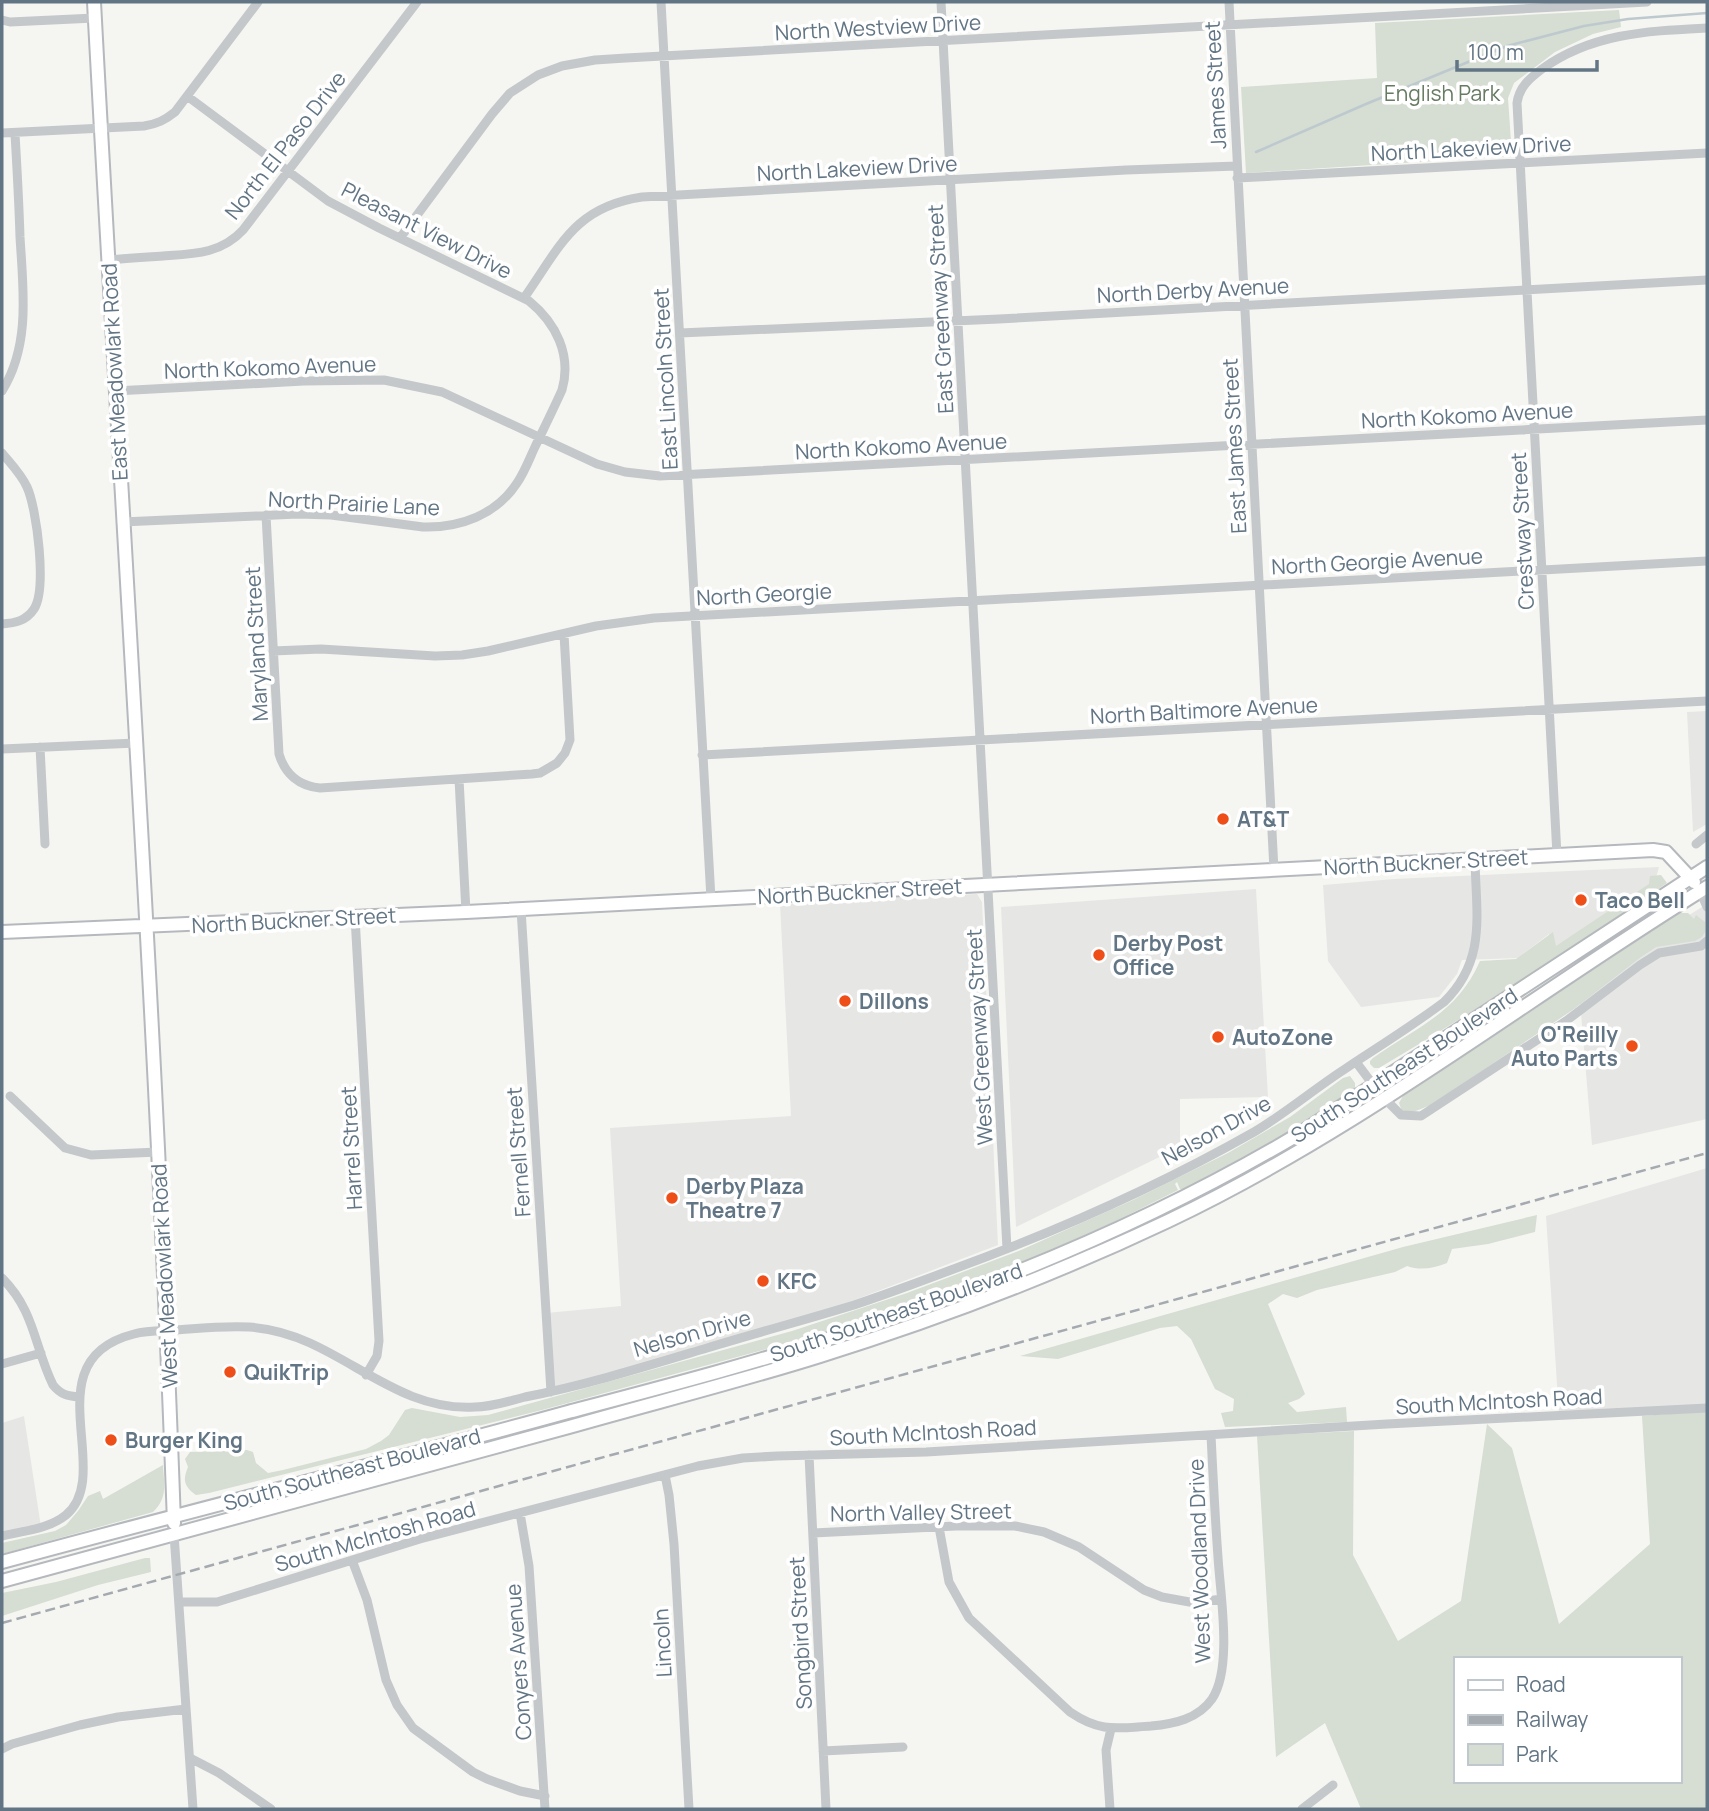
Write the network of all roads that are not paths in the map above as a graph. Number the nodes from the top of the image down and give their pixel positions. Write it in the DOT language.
graph roads {
  1 [pos="94,2"];
  2 [pos="258,2"];
  3 [pos="416,2"];
  4 [pos="661,2"];
  5 [pos="941,2"];
  6 [pos="1228,2"];
  7 [pos="1627,2"];
  8 [pos="1647,2"];
  9 [pos="95,18"];
  10 [pos="2,20"];
  11 [pos="1230,26"];
  12 [pos="1707,28"];
  13 [pos="943,40"];
  14 [pos="664,56"];
  15 [pos="187,96"];
  16 [pos="101,129"];
  17 [pos="2,133"];
  18 [pos="15,134"];
  19 [pos="1707,153"];
  20 [pos="1520,162"];
  21 [pos="1237,166"];
  22 [pos="288,171"];
  23 [pos="1237,178"];
  24 [pos="951,180"];
  25 [pos="672,195"];
  26 [pos="400,238"];
  27 [pos="108,260"];
  28 [pos="1707,280"];
  29 [pos="1527,289"];
  30 [pos="524,298"];
  31 [pos="1244,305"];
  32 [pos="959,320"];
  33 [pos="680,333"];
  34 [pos="2,391"];
  35 [pos="115,391"];
  36 [pos="1707,420"];
  37 [pos="1534,429"];
  38 [pos="540,437"];
  39 [pos="1252,445"];
  40 [pos="2,453"];
  41 [pos="965,460"];
  42 [pos="688,474"];
  43 [pos="266,515"];
  44 [pos="122,522"];
  45 [pos="1707,561"];
  46 [pos="1541,569"];
  47 [pos="1259,584"];
  48 [pos="973,600"];
  49 [pos="695,615"];
  50 [pos="2,624"];
  51 [pos="564,634"];
  52 [pos="274,651"];
  53 [pos="1707,701"];
  54 [pos="1549,708"];
  55 [pos="1266,724"];
  56 [pos="980,739"];
  57 [pos="136,743"];
  58 [pos="40,747"];
  59 [pos="2,748"];
  60 [pos="702,755"];
  61 [pos="459,779"];
  62 [pos="1707,835"];
  63 [pos="45,844"];
  64 [pos="1696,844"];
  65 [pos="1557,855"];
  66 [pos="1475,860"];
  67 [pos="1707,867"];
  68 [pos="1274,870"];
  69 [pos="1690,877"];
  70 [pos="988,885"];
  71 [pos="1704,889"];
  72 [pos="711,899"];
  73 [pos="1707,907"];
  74 [pos="521,909"];
  75 [pos="466,912"];
  76 [pos="355,917"];
  77 [pos="147,927"];
  78 [pos="2,932"];
  79 [pos="1707,941"];
  80 [pos="1429,1049"];
  81 [pos="1356,1062"];
  82 [pos="1374,1086"];
  83 [pos="10,1096"];
  84 [pos="1385,1100"];
  85 [pos="1332,1132"];
  86 [pos="158,1152"];
  87 [pos="1007,1250"];
  88 [pos="2,1278"];
  89 [pos="167,1330"];
  90 [pos="41,1353"];
  91 [pos="2,1364"];
  92 [pos="366,1375"];
  93 [pos="551,1392"];
  94 [pos="79,1397"];
  95 [pos="1707,1408"];
  96 [pos="1211,1435"];
  97 [pos="809,1455"];
  98 [pos="665,1475"];
  99 [pos="520,1513"];
  100 [pos="173,1516"];
  101 [pos="939,1527"];
  102 [pos="813,1533"];
  103 [pos="174,1534"];
  104 [pos="2,1536"];
  105 [pos="352,1560"];
  106 [pos="2,1562"];
  107 [pos="2,1581"];
  108 [pos="1221,1599"];
  109 [pos="179,1602"];
  110 [pos="186,1709"];
  111 [pos="1111,1729"];
  112 [pos="903,1747"];
  113 [pos="2,1749"];
  114 [pos="823,1751"];
  115 [pos="190,1758"];
  116 [pos="1333,1785"];
  117 [pos="545,1796"];
  118 [pos="193,1809"];
  119 [pos="271,1809"];
  120 [pos="545,1809"];
  121 [pos="689,1809"];
  122 [pos="826,1809"];
  123 [pos="1110,1809"];
  124 [pos="1302,1809"];
  1 -- 9 [label="main road, East Meadowlark Road"];
  2 -- 15 [label="street"];
  3 -- 22 [label="street, North El Paso Drive"];
  4 -- 14 [label="street, East Lincoln Street"];
  5 -- 13 [label="street, East Greenway Street"];
  6 -- 11 [label="street, James Street"];
  7 -- 8 [label="street, North Westview Drive"];
  7 -- 11 [label="street, North Westview Drive"];
  9 -- 10 [label="street"];
  9 -- 16 [label="main road, East Meadowlark Road"];
  11 -- 13 [label="street, North Westview Drive"];
  11 -- 21 [label="street, James Street"];
  12 -- 20 [label="street, Crestway Street"];
  13 -- 14 [label="street, North Westview Drive"];
  13 -- 24 [label="street, East Greenway Street"];
  14 -- 25 [label="street, East Lincoln Street"];
  14 -- 26 [label="street, North Westview Drive"];
  15 -- 16 [label="street"];
  15 -- 22 [label="street, Pleasant View Drive"];
  16 -- 18 [label="street"];
  16 -- 27 [label="main road, East Meadowlark Road"];
  17 -- 18 [label="street"];
  18 -- 34 [label="street"];
  19 -- 20 [label="street, North Lakeview Drive"];
  20 -- 23 [label="street, North Lakeview Drive"];
  20 -- 29 [label="street, Crestway Street"];
  21 -- 23 [label="street, East James Street"];
  21 -- 24 [label="street, North Lakeview Drive"];
  22 -- 26 [label="street, Pleasant View Drive"];
  22 -- 27 [label="street, North El Paso Drive"];
  23 -- 31 [label="street, East James Street"];
  24 -- 25 [label="street, North Lakeview Drive"];
  24 -- 32 [label="street, East Greenway Street"];
  25 -- 30 [label="street, North Lakeview Drive"];
  25 -- 33 [label="street, East Lincoln Street"];
  26 -- 30 [label="street, Pleasant View Drive"];
  27 -- 35 [label="main road, East Meadowlark Road"];
  28 -- 29 [label="street, North Derby Avenue"];
  29 -- 31 [label="street, North Derby Avenue"];
  29 -- 37 [label="street, Crestway Street"];
  30 -- 38 [label="street, Pleasant View Drive"];
  31 -- 32 [label="street, North Derby Avenue"];
  31 -- 39 [label="street, East James Street"];
  32 -- 33 [label="street, North Derby Avenue"];
  32 -- 41 [label="street, East Greenway Street"];
  33 -- 42 [label="street, East Lincoln Street"];
  35 -- 38 [label="street, North Kokomo Avenue"];
  35 -- 44 [label="main road, East Meadowlark Road"];
  36 -- 37 [label="street, North Kokomo Avenue"];
  37 -- 39 [label="street, North Kokomo Avenue"];
  37 -- 46 [label="street, Crestway Street"];
  38 -- 42 [label="street, North Kokomo Avenue"];
  38 -- 43 [label="street, North Prairie Lane"];
  39 -- 41 [label="street, North Kokomo Avenue"];
  39 -- 47 [label="street, East James Street"];
  40 -- 50 [label="street"];
  41 -- 42 [label="street, North Kokomo Avenue"];
  41 -- 48 [label="street, East Greenway Street"];
  42 -- 49 [label="street, East Lincoln Street"];
  43 -- 44 [label="street, North Prairie Lane"];
  43 -- 52 [label="street, Maryland Street"];
  44 -- 57 [label="main road, East Meadowlark Road"];
  45 -- 46 [label="street, North Georgie Avenue"];
  46 -- 47 [label="street, North Georgie Avenue"];
  46 -- 54 [label="street, Crestway Street"];
  47 -- 48 [label="street, North Georgie"];
  47 -- 55 [label="street, East James Street"];
  48 -- 49 [label="street, North Georgie"];
  48 -- 56 [label="street, East Greenway Street"];
  49 -- 51 [label="street, North Georgie"];
  49 -- 60 [label="street, East Lincoln Street"];
  51 -- 52 [label="street, North Georgie"];
  51 -- 61 [label="street"];
  52 -- 61 [label="street, Maryland Street"];
  53 -- 54 [label="street, North Baltimore Avenue"];
  54 -- 55 [label="street, North Baltimore Avenue"];
  54 -- 65 [label="street, Crestway Street"];
  55 -- 56 [label="street, North Baltimore Avenue"];
  55 -- 68 [label="street, East James Street"];
  56 -- 60 [label="street, North Baltimore Avenue"];
  56 -- 70 [label="street, West Greenway Street"];
  57 -- 58 [label="street"];
  57 -- 77 [label="main road, West Meadowlark Road"];
  58 -- 59 [label="street"];
  58 -- 63 [label="street"];
  60 -- 72 [label="street, East Lincoln Street"];
  61 -- 75 [label="street"];
  62 -- 64 [label="street"];
  65 -- 66 [label="main road, North Buckner Street"];
  65 -- 69 [label="main road, North Buckner Street"];
  66 -- 68 [label="main road, North Buckner Street"];
  66 -- 81 [label="street, Nelson Drive"];
  67 -- 69 [label="main road, South Southeast Boulevard"];
  68 -- 70 [label="main road, North Buckner Street"];
  69 -- 71 [label="main road, North Buckner Street"];
  69 -- 80 [label="main road, South Southeast Boulevard"];
  70 -- 72 [label="main road, North Buckner Street"];
  70 -- 87 [label="street, West Greenway Street"];
  71 -- 73 [label="street"];
  71 -- 84 [label="main road, South Southeast Boulevard"];
  72 -- 74 [label="main road, North Buckner Street"];
  74 -- 75 [label="main road, North Buckner Street"];
  74 -- 93 [label="street, Fernell Street"];
  75 -- 76 [label="main road, North Buckner Street"];
  76 -- 77 [label="main road, North Buckner Street"];
  76 -- 92 [label="street, Harrel Street"];
  77 -- 78 [label="main road, North Buckner Street"];
  77 -- 86 [label="main road, West Meadowlark Road"];
  79 -- 84 [label="street"];
  80 -- 82 [label="main road, South Southeast Boulevard"];
  80 -- 84 [label="main road"];
  81 -- 82 [label="street"];
  81 -- 87 [label="street, Nelson Drive"];
  82 -- 85 [label="main road"];
  82 -- 100 [label="main road, South Southeast Boulevard"];
  83 -- 86 [label="street"];
  84 -- 85 [label="main road, South Southeast Boulevard"];
  85 -- 103 [label="main road, South Southeast Boulevard"];
  86 -- 89 [label="main road, West Meadowlark Road"];
  87 -- 93 [label="street, Nelson Drive"];
  88 -- 90 [label="street"];
  89 -- 92 [label="street, Nelson Drive"];
  89 -- 94 [label="street, Nelson Drive"];
  89 -- 100 [label="main road, West Meadowlark Road"];
  90 -- 91 [label="street"];
  90 -- 94 [label="street"];
  92 -- 93 [label="street, Nelson Drive"];
  94 -- 104 [label="street, Nelson Drive"];
  95 -- 96 [label="street, South McIntosh Road"];
  96 -- 97 [label="street, South McIntosh Road"];
  96 -- 108 [label="street, West Woodland Drive"];
  97 -- 98 [label="street, South McIntosh Road"];
  97 -- 102 [label="street, Songbird Street"];
  98 -- 99 [label="street, South McIntosh Road"];
  98 -- 121 [label="street, Lincoln"];
  99 -- 105 [label="street, South McIntosh Road"];
  99 -- 117 [label="street, Conyers Avenue"];
  100 -- 103 [label="main road, West Meadowlark Road"];
  100 -- 106 [label="main road, South Southeast Boulevard"];
  101 -- 102 [label="street, North Valley Street"];
  101 -- 108 [label="street, North Valley Street"];
  101 -- 111 [label="street"];
  102 -- 114 [label="street, Songbird Street"];
  103 -- 107 [label="main road, South Southeast Boulevard"];
  103 -- 109 [label="street, West Meadowlark Road"];
  105 -- 109 [label="street, South McIntosh Road"];
  105 -- 117 [label="street"];
  108 -- 111 [label="street, West Woodland Drive"];
  109 -- 110 [label="street, West Meadowlark Road"];
  110 -- 113 [label="street"];
  110 -- 115 [label="street, West Meadowlark Road"];
  111 -- 123 [label="street"];
  112 -- 114 [label="street"];
  114 -- 122 [label="street, Songbird Street"];
  115 -- 118 [label="street, West Meadowlark Road"];
  115 -- 119 [label="street"];
  116 -- 124 [label="street"];
  117 -- 120 [label="street, Conyers Avenue"];
}
